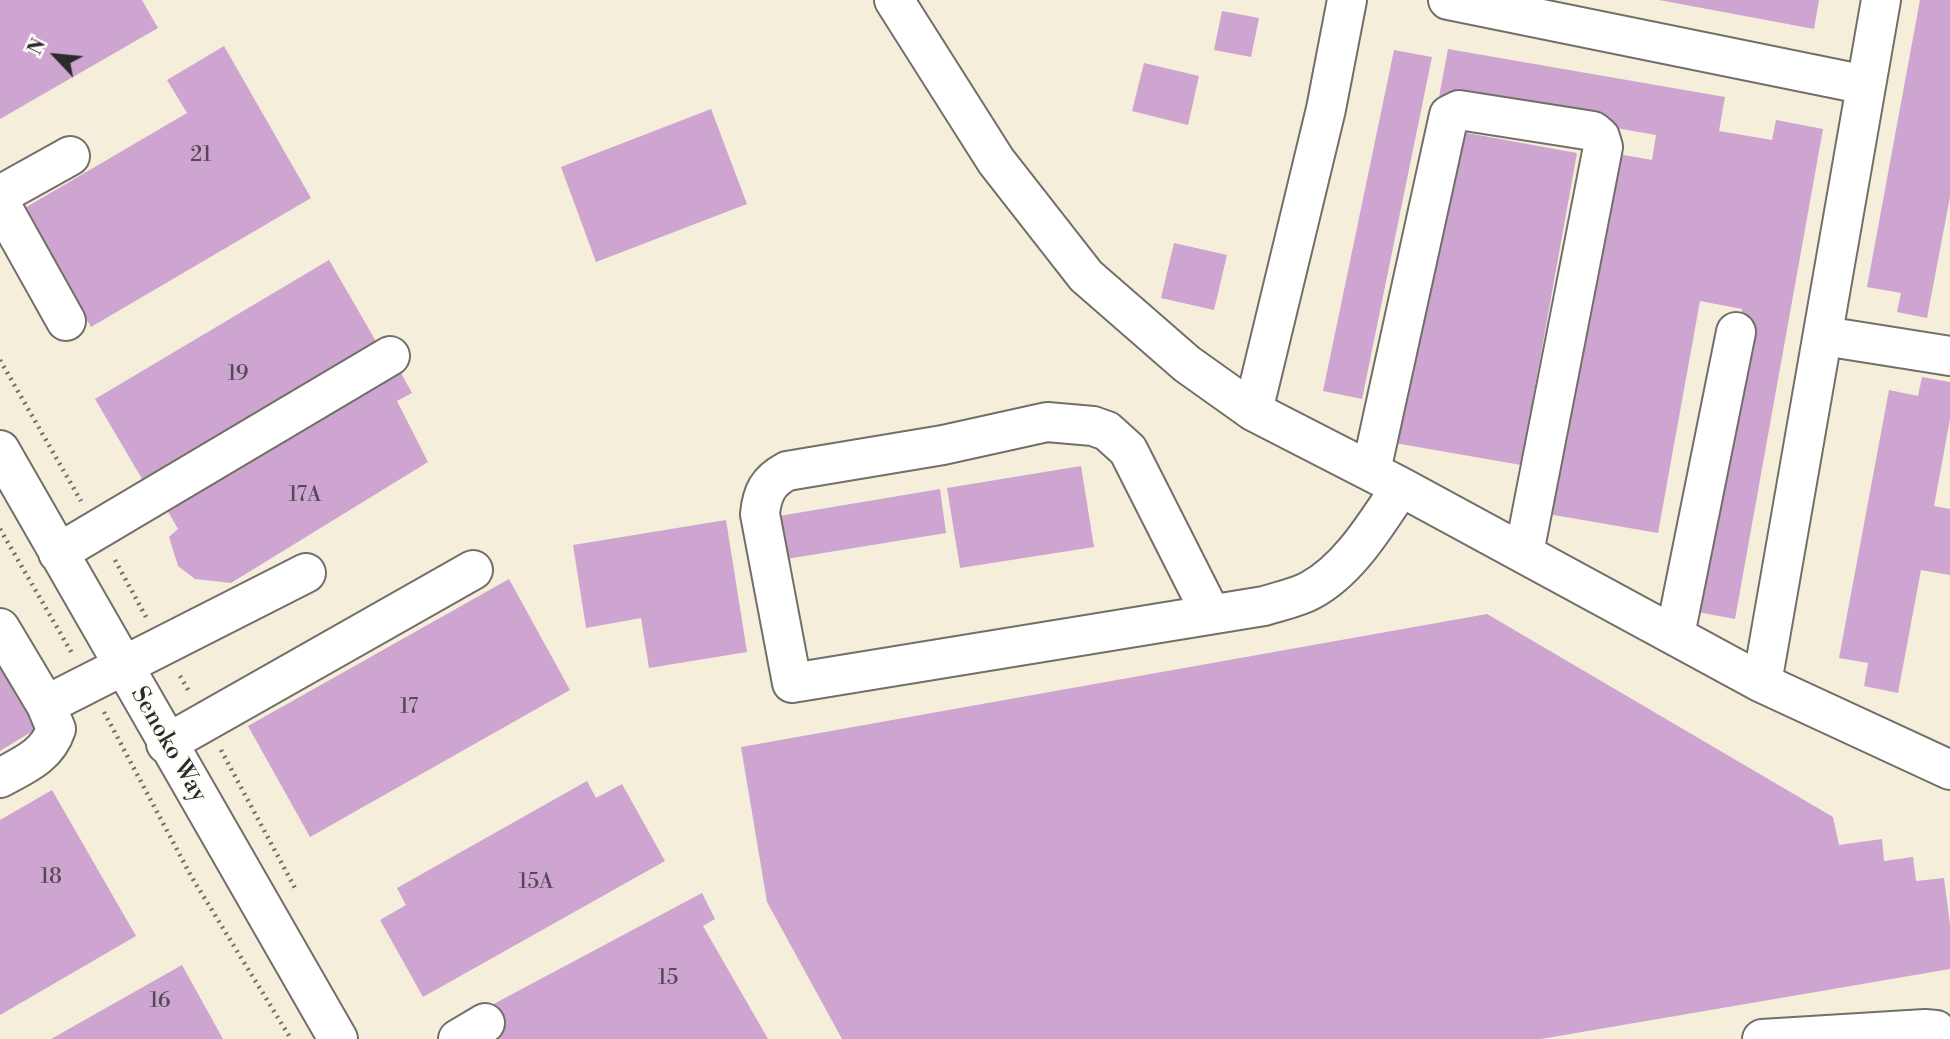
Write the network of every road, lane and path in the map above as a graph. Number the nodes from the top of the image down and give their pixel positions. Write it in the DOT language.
graph roads {
  1 [pos="894,0"];
  2 [pos="1346,0"];
  3 [pos="1448,0"];
  4 [pos="1881,0"];
  5 [pos="1866,85"];
  6 [pos="70,156"];
  7 [pos="0,195"];
  8 [pos="0,203"];
  9 [pos="66,320"];
  10 [pos="1736,332"];
  11 [pos="1824,336"];
  12 [pos="390,356"];
  13 [pos="1950,356"];
  14 [pos="1253,411"];
  15 [pos="0,450"];
  16 [pos="1386,479"];
  17 [pos="0,529"];
  18 [pos="58,553"];
  19 [pos="1524,553"];
  20 [pos="473,570"];
  21 [pos="306,573"];
  22 [pos="1210,612"];
  23 [pos="0,628"];
  24 [pos="1675,635"];
  25 [pos="122,666"];
  26 [pos="89,683"];
  27 [pos="1762,683"];
  28 [pos="46,705"];
  29 [pos="166,744"];
  30 [pos="1950,770"];
  31 [pos="0,778"];
  32 [pos="1867,1035"];
  33 [pos="291,1039"];
  34 [pos="338,1039"];
  35 [pos="1762,1039"];
  36 [pos="1944,1039"];
  1 -- 14 [label="street"];
  2 -- 14 [label="street"];
  3 -- 5 [label="street"];
  4 -- 5 [label="street"];
  5 -- 11 [label="street"];
  6 -- 7 [label="street"];
  8 -- 9 [label="street"];
  10 -- 24 [label="street"];
  11 -- 13 [label="street"];
  11 -- 27 [label="street"];
  12 -- 18 [label="street"];
  14 -- 16 [label="street"];
  15 -- 18 [label="street, Senoko Way"];
  16 -- 19 [label="street"];
  16 -- 19 [label="street"];
  16 -- 22 [label="street"];
  17 -- 26 [label="path"];
  18 -- 25 [label="street, Senoko Way"];
  19 -- 24 [label="street"];
  20 -- 29 [label="street"];
  21 -- 25 [label="street"];
  22 -- 22 [label="street"];
  23 -- 28 [label="street"];
  24 -- 27 [label="street"];
  25 -- 26 [label="street"];
  25 -- 29 [label="street, Senoko Way"];
  26 -- 28 [label="street"];
  26 -- 33 [label="path"];
  27 -- 30 [label="street"];
  28 -- 31 [label="street"];
  29 -- 34 [label="street, Senoko Way"];
  32 -- 35 [label="street"];
  32 -- 36 [label="street"];
}
